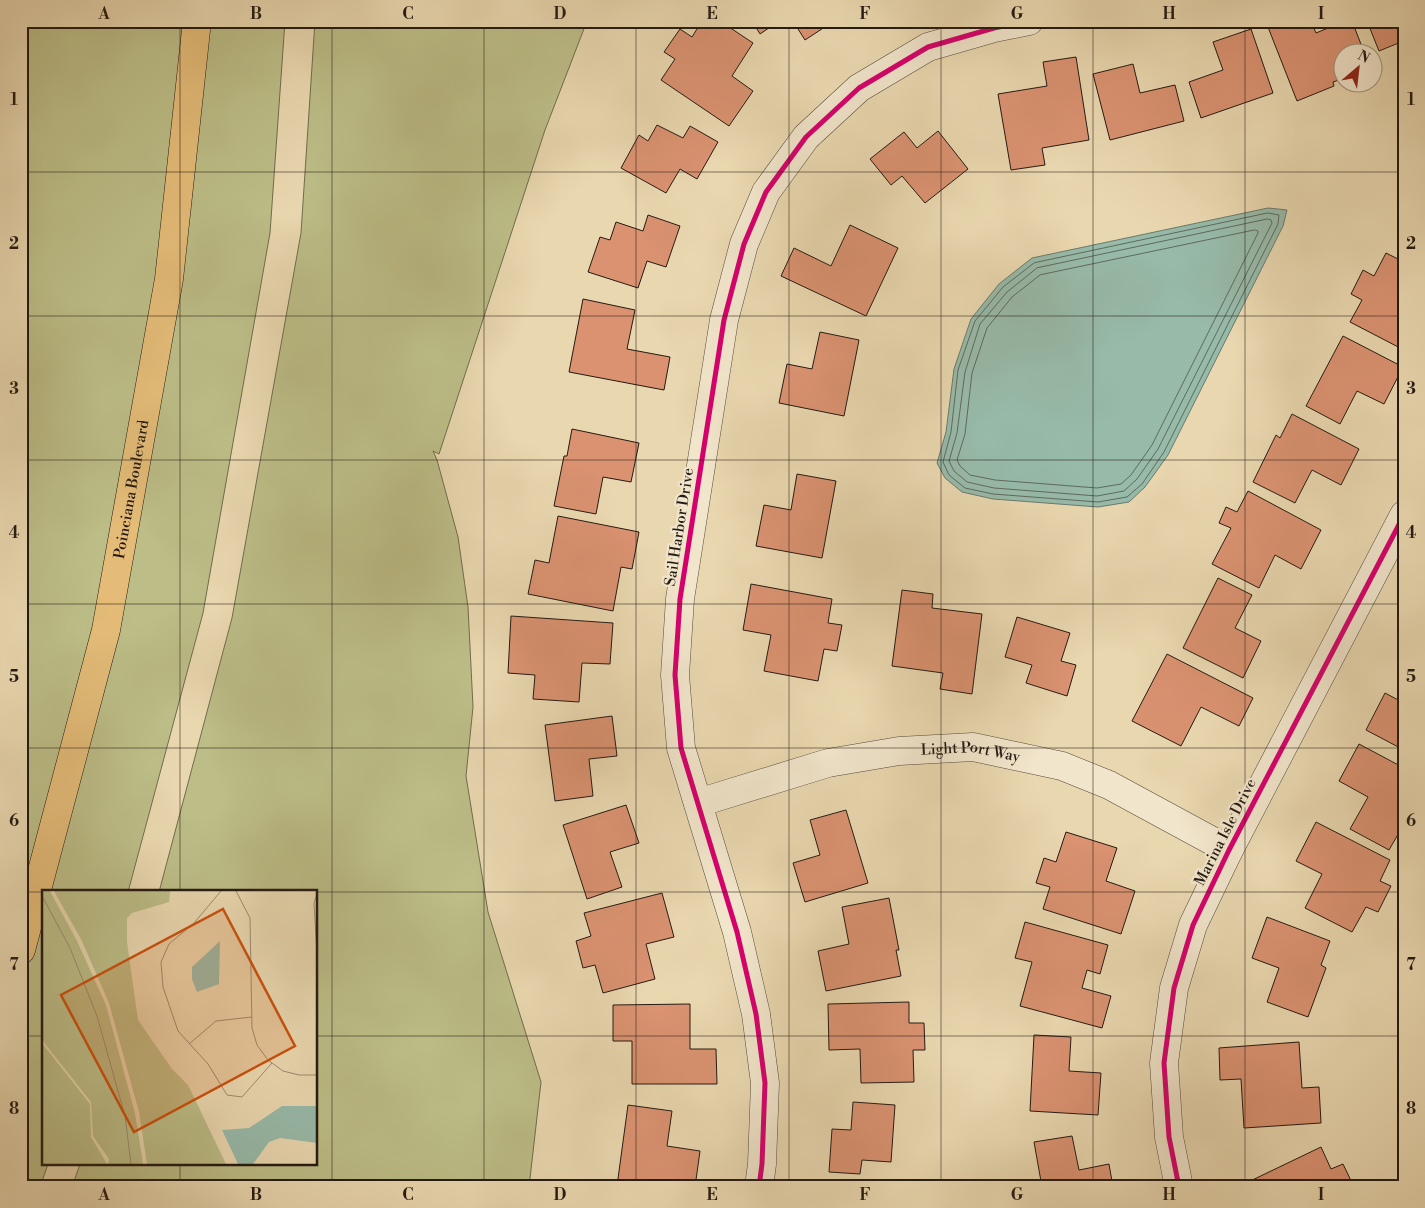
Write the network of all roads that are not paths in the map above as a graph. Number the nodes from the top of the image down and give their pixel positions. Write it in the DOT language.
graph roads {
  1 [pos="197,21"];
  2 [pos="1029,21"];
  3 [pos="1404,515"];
  4 [pos="698,802"];
  5 [pos="1229,850"];
  6 [pos="21,950"];
  7 [pos="759,1187"];
  8 [pos="1179,1187"];
  1 -- 6 [label="main road, Poinciana Boulevard"];
  2 -- 4 [label="street, Sail Harbor Drive"];
  3 -- 5 [label="street, Marina Isle Drive"];
  4 -- 5 [label="street, Light Port Way"];
  4 -- 7 [label="street, Sail Harbor Drive"];
  5 -- 8 [label="street, Marina Isle Drive"];
}
